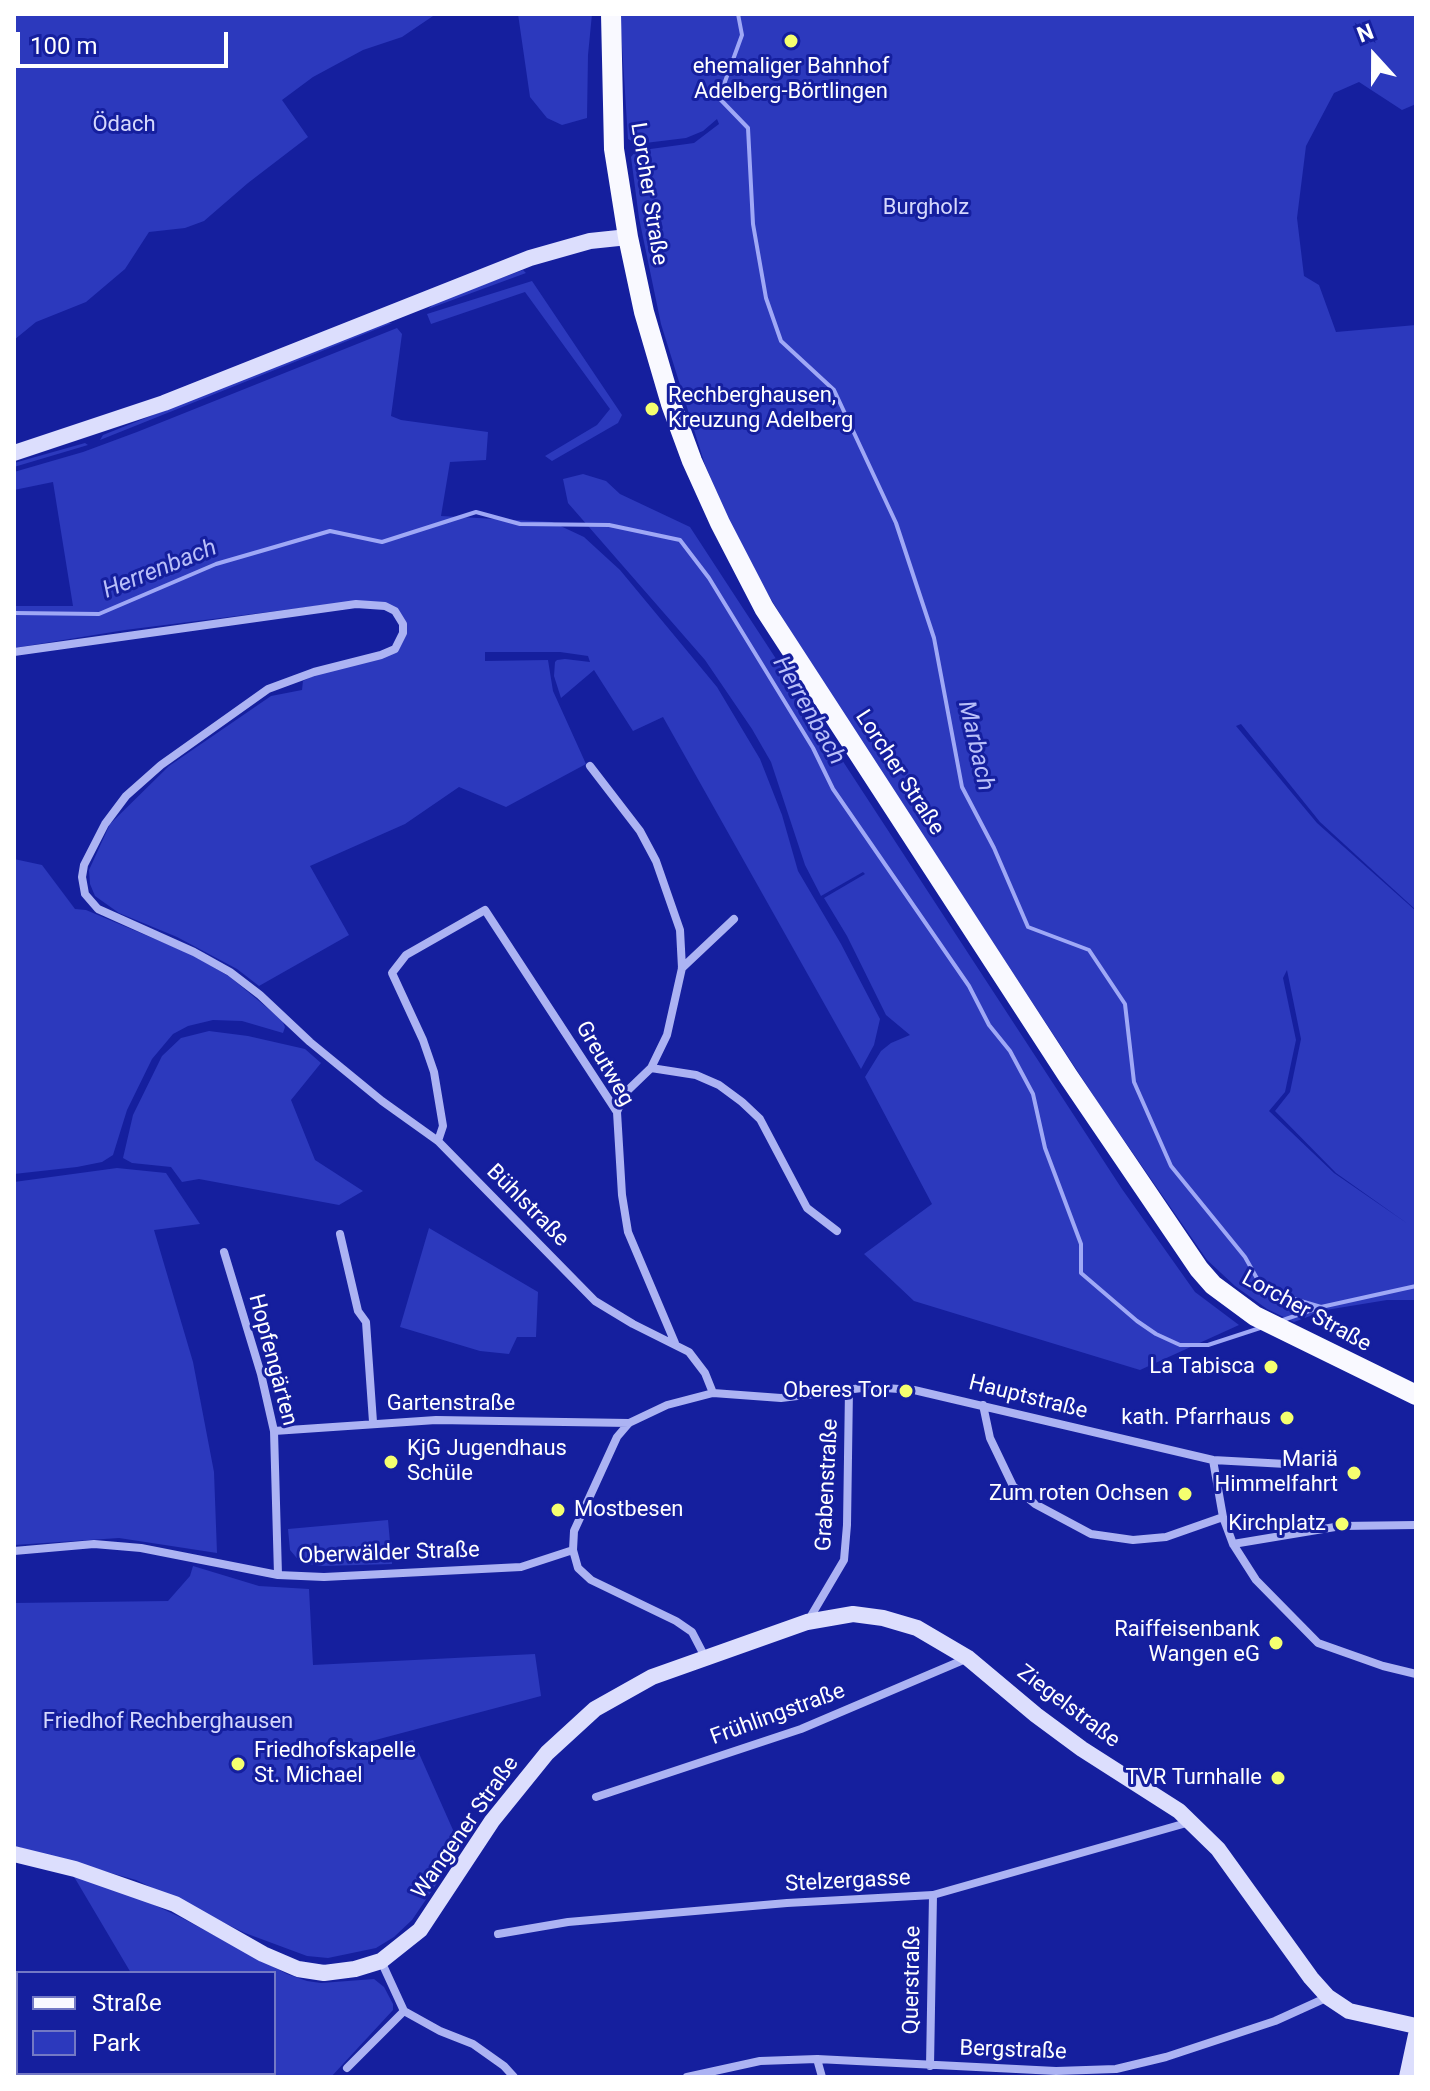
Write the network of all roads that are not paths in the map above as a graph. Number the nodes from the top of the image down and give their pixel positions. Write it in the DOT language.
graph roads {
  1 [pos="611,14"];
  2 [pos="628,237"];
  3 [pos="14,453"];
  4 [pos="14,652"];
  5 [pos="590,766"];
  6 [pos="734,919"];
  7 [pos="682,968"];
  8 [pos="651,1068"];
  9 [pos="617,1112"];
  10 [pos="438,1141"];
  11 [pos="837,1231"];
  12 [pos="340,1234"];
  13 [pos="224,1252"];
  14 [pos="675,1343"];
  15 [pos="849,1389"];
  16 [pos="713,1393"];
  17 [pos="1416,1395"];
  18 [pos="983,1405"];
  19 [pos="373,1422"];
  20 [pos="629,1423"];
  21 [pos="274,1431"];
  22 [pos="1213,1460"];
  23 [pos="1286,1464"];
  24 [pos="1223,1517"];
  25 [pos="1413,1525"];
  26 [pos="1233,1544"];
  27 [pos="573,1550"];
  28 [pos="14,1551"];
  29 [pos="278,1575"];
  30 [pos="807,1622"];
  31 [pos="705,1657"];
  32 [pos="968,1658"];
  33 [pos="1416,1674"];
  34 [pos="596,1797"];
  35 [pos="1191,1821"];
  36 [pos="14,1854"];
  37 [pos="933,1895"];
  38 [pos="498,1934"];
  39 [pos="381,1961"];
  40 [pos="1328,1997"];
  41 [pos="404,2011"];
  42 [pos="1416,2026"];
  43 [pos="1416,2035"];
  44 [pos="817,2059"];
  45 [pos="930,2066"];
  46 [pos="347,2068"];
  47 [pos="988,2073"];
  48 [pos="1117,2073"];
  49 [pos="514,2077"];
  50 [pos="687,2077"];
  51 [pos="822,2077"];
  52 [pos="1407,2077"];
  1 -- 2 [label="main road, Lorcher Straße"];
  2 -- 3 [label="street"];
  2 -- 17 [label="main road, Lorcher Straße"];
  4 -- 10 [label="street, Bühlstraße"];
  5 -- 7 [label="street"];
  6 -- 7 [label="street"];
  7 -- 8 [label="street"];
  8 -- 9 [label="street"];
  8 -- 11 [label="street"];
  9 -- 10 [label="street, Greutweg"];
  9 -- 14 [label="street, Greutweg"];
  10 -- 14 [label="street, Bühlstraße"];
  12 -- 19 [label="street"];
  13 -- 21 [label="street, Hopfengärten"];
  14 -- 16 [label="street, Bühlstraße"];
  15 -- 16 [label="street"];
  15 -- 18 [label="street, Hauptstraße"];
  15 -- 30 [label="street, Grabenstraße"];
  16 -- 20 [label="street"];
  18 -- 22 [label="street, Hauptstraße"];
  18 -- 24 [label="street"];
  19 -- 20 [label="street, Gartenstraße"];
  19 -- 21 [label="street, Gartenstraße"];
  20 -- 27 [label="street"];
  21 -- 29 [label="street, Hopfengärten"];
  22 -- 23 [label="street"];
  22 -- 24 [label="street"];
  24 -- 26 [label="street"];
  25 -- 26 [label="street"];
  26 -- 33 [label="street"];
  27 -- 29 [label="street, Oberwälder Straße"];
  27 -- 31 [label="street"];
  28 -- 29 [label="street, Oberwälder Straße"];
  30 -- 31 [label="street, Ziegelstraße"];
  30 -- 32 [label="street, Ziegelstraße"];
  31 -- 39 [label="street, Wangener Straße"];
  32 -- 34 [label="street, Frühlingstraße"];
  32 -- 35 [label="street, Ziegelstraße"];
  35 -- 37 [label="street, Stelzergasse"];
  35 -- 40 [label="street, Ziegelstraße"];
  36 -- 39 [label="street, Wangener Straße"];
  37 -- 38 [label="street, Stelzergasse"];
  37 -- 45 [label="street, Querstraße"];
  39 -- 41 [label="street"];
  40 -- 42 [label="street, Ziegelstraße"];
  40 -- 48 [label="street, Bergstraße"];
  41 -- 46 [label="street"];
  41 -- 49 [label="street"];
  43 -- 52 [label="street"];
  44 -- 45 [label="street, Bergstraße"];
  44 -- 50 [label="street, Bergstraße"];
  44 -- 51 [label="street"];
  45 -- 47 [label="street, Bergstraße"];
  47 -- 48 [label="street, Bergstraße"];
}
